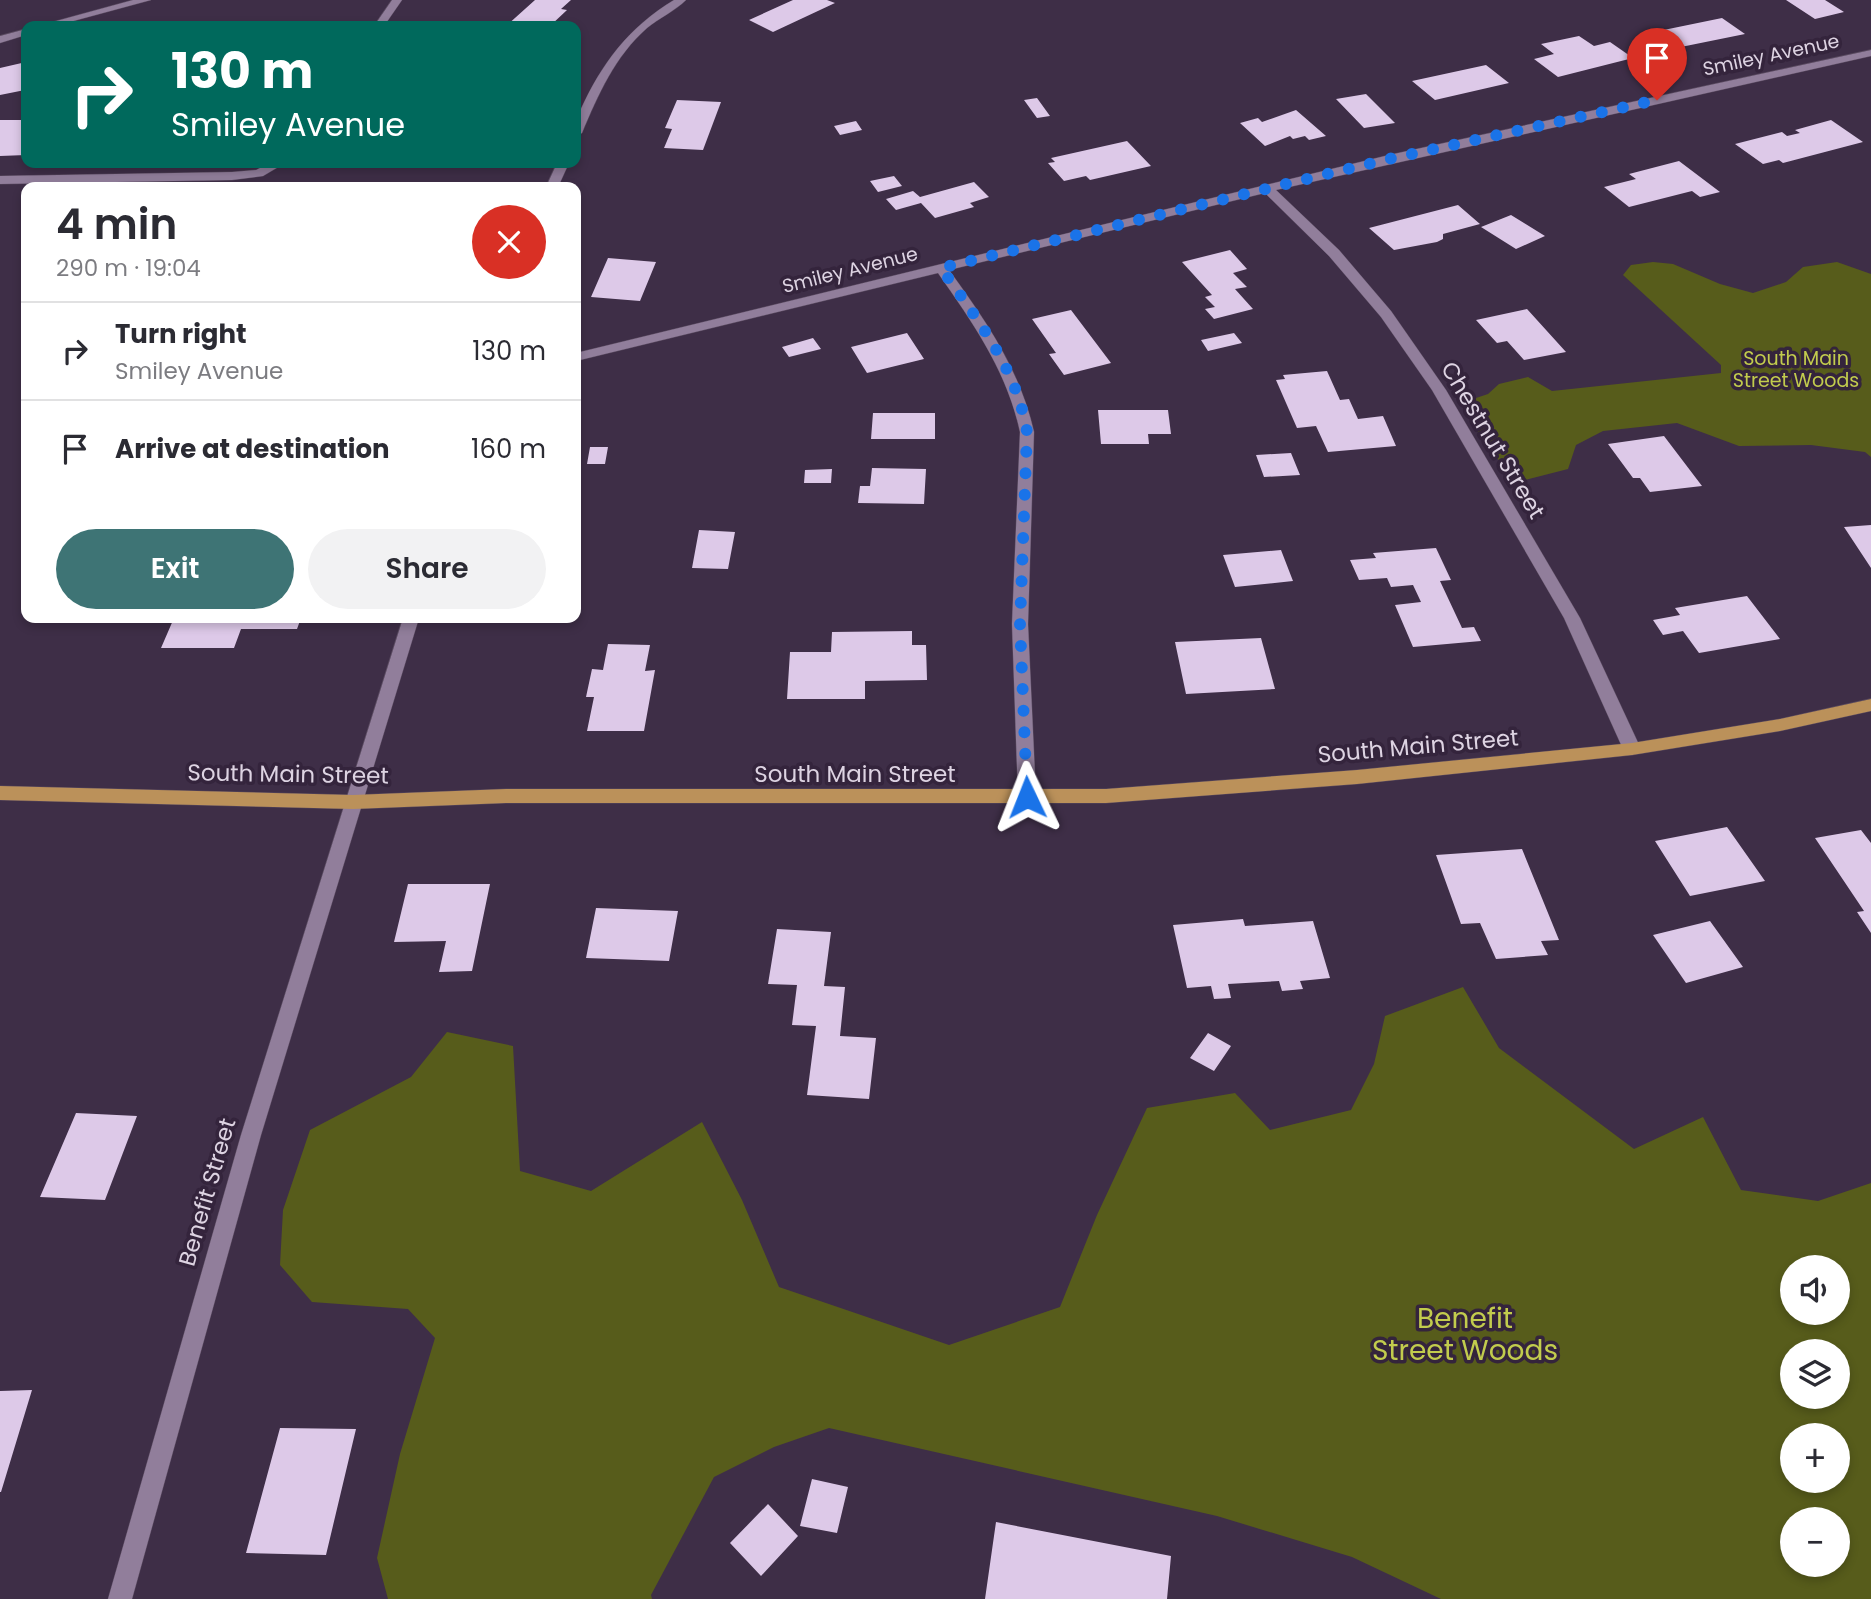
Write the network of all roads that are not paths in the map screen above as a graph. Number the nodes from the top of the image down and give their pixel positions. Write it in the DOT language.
graph roads {
  1 [pos="146,0"];
  2 [pos="397,0"];
  3 [pos="681,0"];
  4 [pos="63,21"];
  5 [pos="382,21"];
  6 [pos="21,34"];
  7 [pos="0,40"];
  8 [pos="1871,53"];
  9 [pos="581,123"];
  10 [pos="269,168"];
  11 [pos="0,180"];
  12 [pos="1267,188"];
  13 [pos="941,268"];
  14 [pos="581,356"];
  15 [pos="409,623"];
  16 [pos="1871,705"];
  17 [pos="1632,749"];
  18 [pos="0,793"];
  19 [pos="1027,797"];
  20 [pos="353,802"];
  21 [pos="120,1599"];
  1 -- 4 [label="street"];
  2 -- 5 [label="street"];
  3 -- 9 [label="street"];
  6 -- 7 [label="street"];
  8 -- 12 [label="street, Smiley Avenue"];
  10 -- 11 [label="street"];
  12 -- 13 [label="street, Smiley Avenue"];
  12 -- 17 [label="street, Chestnut Street"];
  13 -- 14 [label="street, Smiley Avenue"];
  13 -- 19 [label="street"];
  15 -- 20 [label="street, Benefit Street"];
  16 -- 17 [label="main road, South Main Street"];
  17 -- 19 [label="main road, South Main Street"];
  18 -- 20 [label="main road, South Main Street"];
  19 -- 20 [label="main road, South Main Street"];
  20 -- 21 [label="street, Benefit Street"];
}
